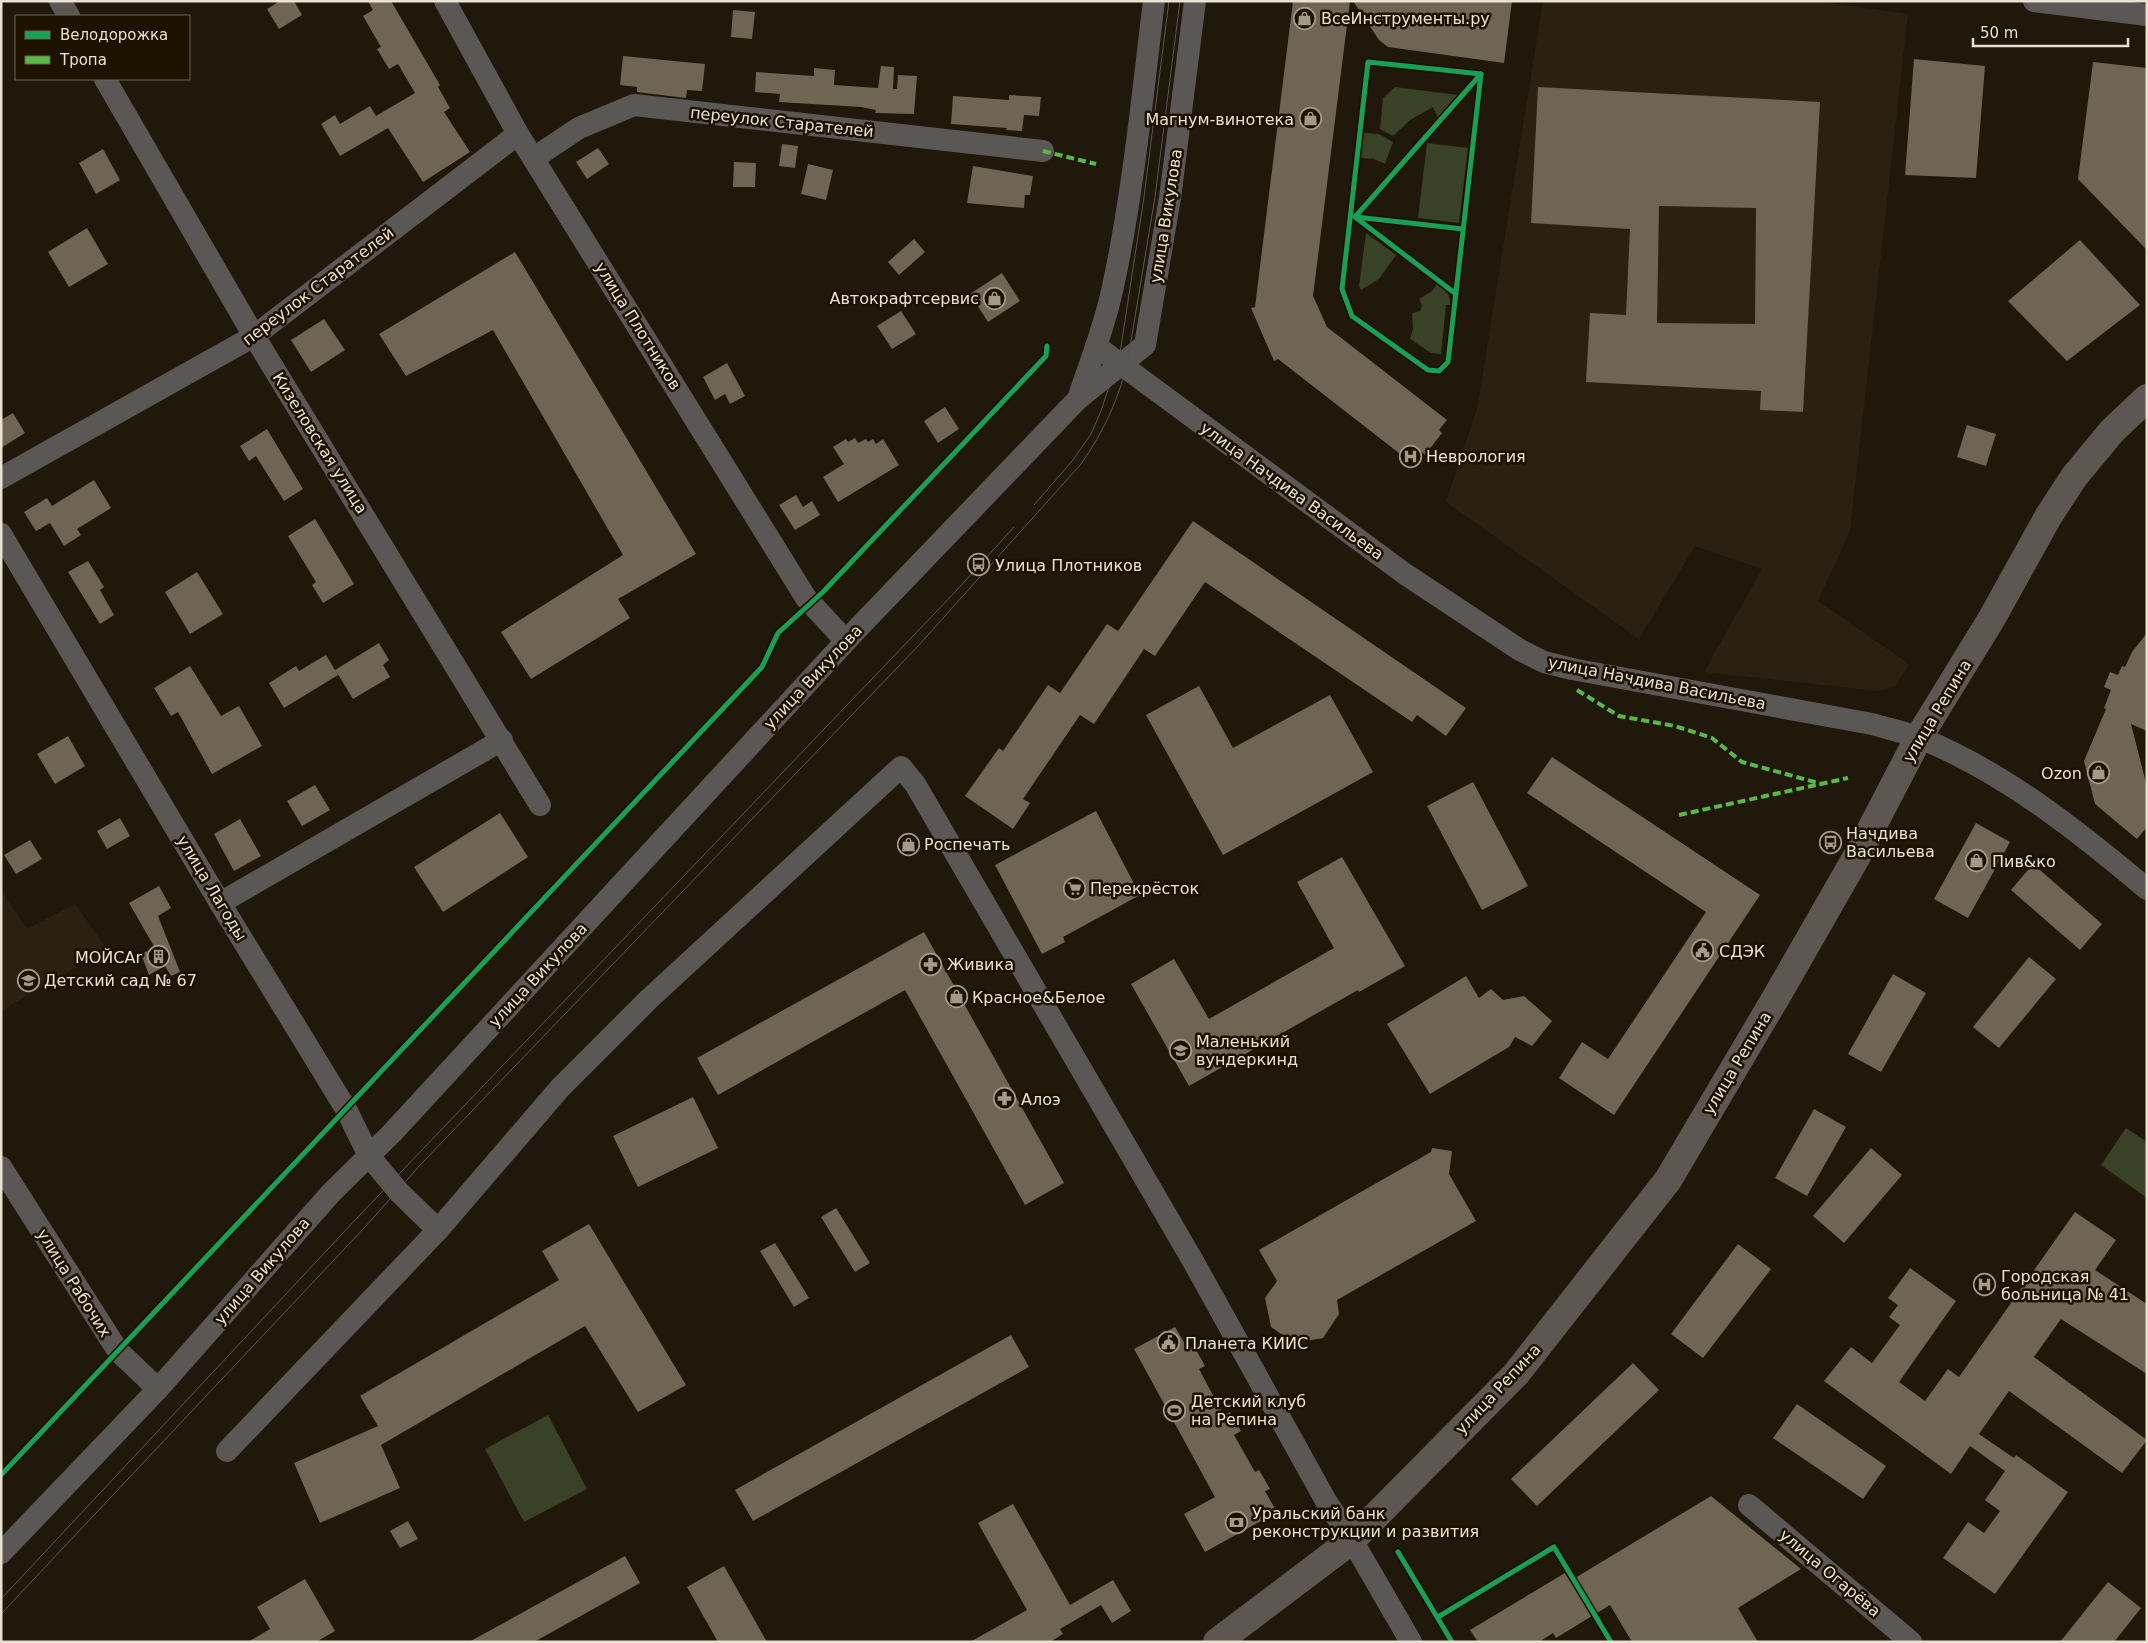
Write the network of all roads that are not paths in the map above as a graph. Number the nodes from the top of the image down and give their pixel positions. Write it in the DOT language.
graph roads {
  1 [pos="60,1"];
  2 [pos="445,1"];
  3 [pos="1154,1"];
  4 [pos="1195,1"];
  5 [pos="2034,1"];
  6 [pos="68,15"];
  7 [pos="2147,15"];
  8 [pos="106,80"];
  9 [pos="518,134"];
  10 [pos="1043,151"];
  11 [pos="534,158"];
  12 [pos="254,336"];
  13 [pos="1096,346"];
  14 [pos="1122,364"];
  15 [pos="2147,398"];
  16 [pos="1078,399"];
  17 [pos="1,478"];
  18 [pos="1,534"];
  19 [pos="846,641"];
  20 [pos="1919,737"];
  21 [pos="502,740"];
  22 [pos="540,805"];
  23 [pos="2147,889"];
  24 [pos="220,902"];
  25 [pos="369,1156"];
  26 [pos="1,1167"];
  27 [pos="438,1230"];
  28 [pos="158,1389"];
  29 [pos="227,1451"];
  30 [pos="1750,1505"];
  31 [pos="1352,1540"];
  32 [pos="1,1553"];
  33 [pos="1217,1642"];
  34 [pos="1411,1642"];
  35 [pos="1911,1642"];
  1 -- 6 [label="street"];
  2 -- 9 [label="street, улица Плотников"];
  3 -- 13 [label="street, улица Викулова"];
  4 -- 14 [label="street, улица Викулова"];
  5 -- 7 [label="street"];
  8 -- 12 [label="street, Кизеловская улица"];
  9 -- 11 [label="street, улица Плотников"];
  9 -- 12 [label="street, переулок Старателей"];
  10 -- 11 [label="street, переулок Старателей"];
  11 -- 19 [label="street, улица Плотников"];
  12 -- 17 [label="street, переулок Старателей"];
  12 -- 21 [label="street, Кизеловская улица"];
  13 -- 14 [label="street, улица Начдива Васильева"];
  13 -- 16 [label="street, улица Викулова"];
  14 -- 16 [label="street, улица Викулова"];
  14 -- 20 [label="street, улица Начдива Васильева"];
  15 -- 20 [label="main road, улица Репина"];
  16 -- 19 [label="street, улица Викулова"];
  18 -- 24 [label="street, улица Лагоды"];
  19 -- 25 [label="street, улица Викулова"];
  20 -- 23 [label="street, улица Начдива Васильева"];
  20 -- 31 [label="main road, улица Репина"];
  21 -- 22 [label="street, Кизеловская улица"];
  21 -- 24 [label="street"];
  24 -- 25 [label="street, улица Лагоды"];
  25 -- 27 [label="street, улица Лагоды"];
  25 -- 28 [label="street, улица Викулова"];
  26 -- 28 [label="street, улица Рабочих"];
  27 -- 29 [label="street"];
  27 -- 31 [label="street"];
  28 -- 32 [label="street, улица Викулова"];
  30 -- 35 [label="street, улица Огарёва"];
  31 -- 33 [label="main road, улица Репина"];
  31 -- 34 [label="street"];
}
